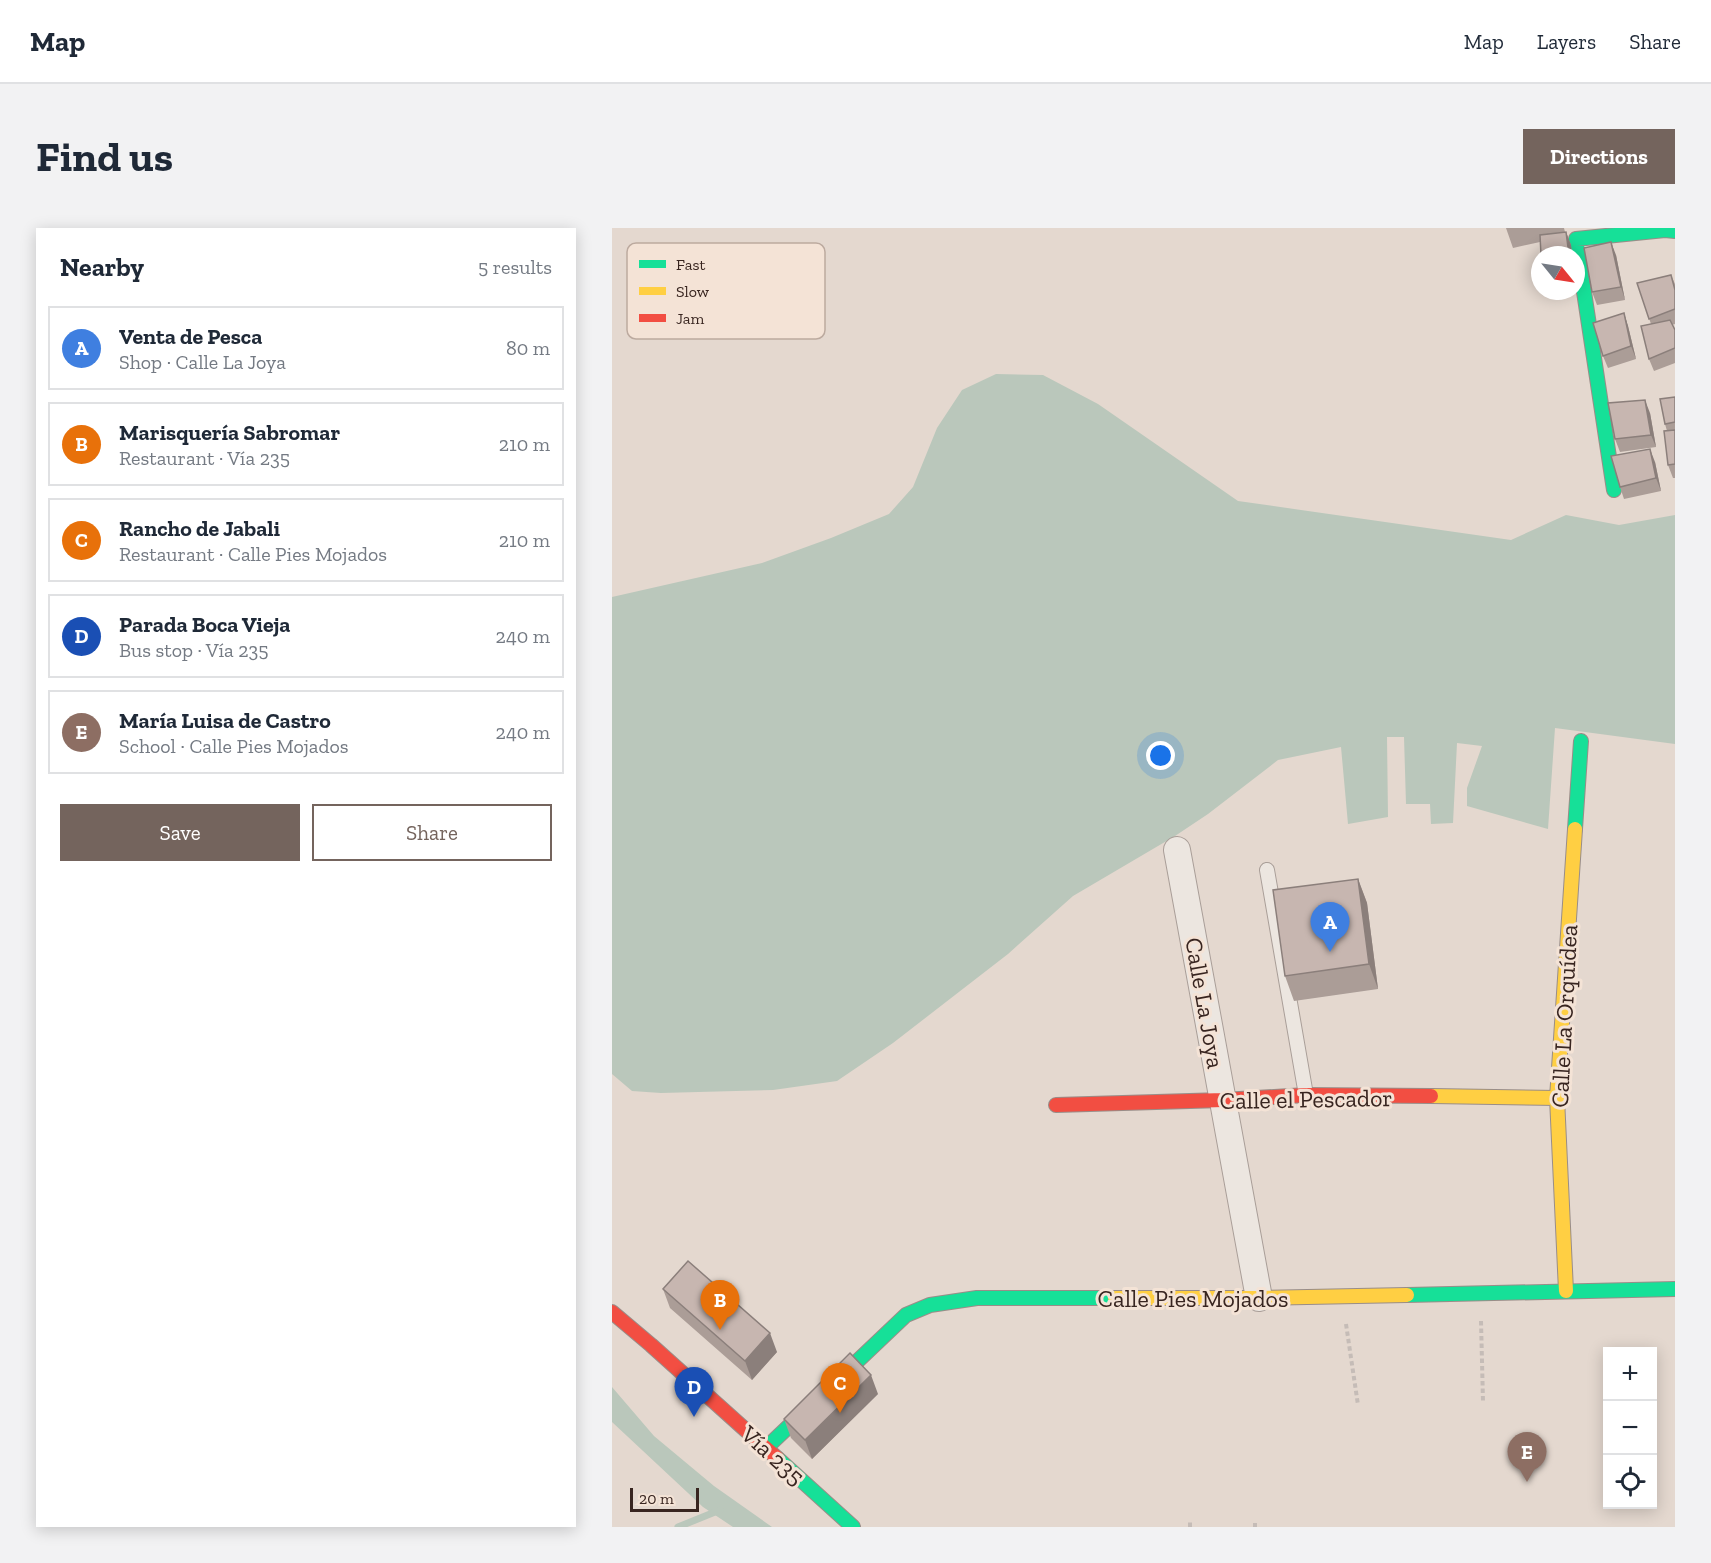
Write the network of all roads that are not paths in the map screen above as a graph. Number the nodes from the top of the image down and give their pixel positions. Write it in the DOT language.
graph roads {
  1 [pos="1675,231"];
  2 [pos="1614,490"];
  3 [pos="1581,741"];
  4 [pos="1177,850"];
  5 [pos="1267,870"];
  6 [pos="1306,1095"];
  7 [pos="1557,1098"];
  8 [pos="1223,1100"];
  9 [pos="1056,1105"];
  10 [pos="1675,1289"];
  11 [pos="1566,1291"];
  12 [pos="1259,1298"];
  13 [pos="612,1312"];
  14 [pos="766,1448"];
  15 [pos="853,1527"];
  1 -- 2 [label="street"];
  3 -- 7 [label="street, Calle La Orquídea"];
  4 -- 8 [label="street, Calle La Joya"];
  5 -- 6 [label="lane"];
  6 -- 7 [label="street, Calle el Pescador"];
  6 -- 8 [label="street, Calle el Pescador"];
  7 -- 11 [label="street, Calle La Orquídea"];
  8 -- 9 [label="street, Calle el Pescador"];
  8 -- 12 [label="street, Calle La Joya"];
  10 -- 11 [label="street, Calle Pies Mojados"];
  11 -- 12 [label="street, Calle Pies Mojados"];
  12 -- 14 [label="street, Calle Pies Mojados"];
  13 -- 14 [label="street, Vía 235"];
  14 -- 15 [label="street, Vía 235"];
}
